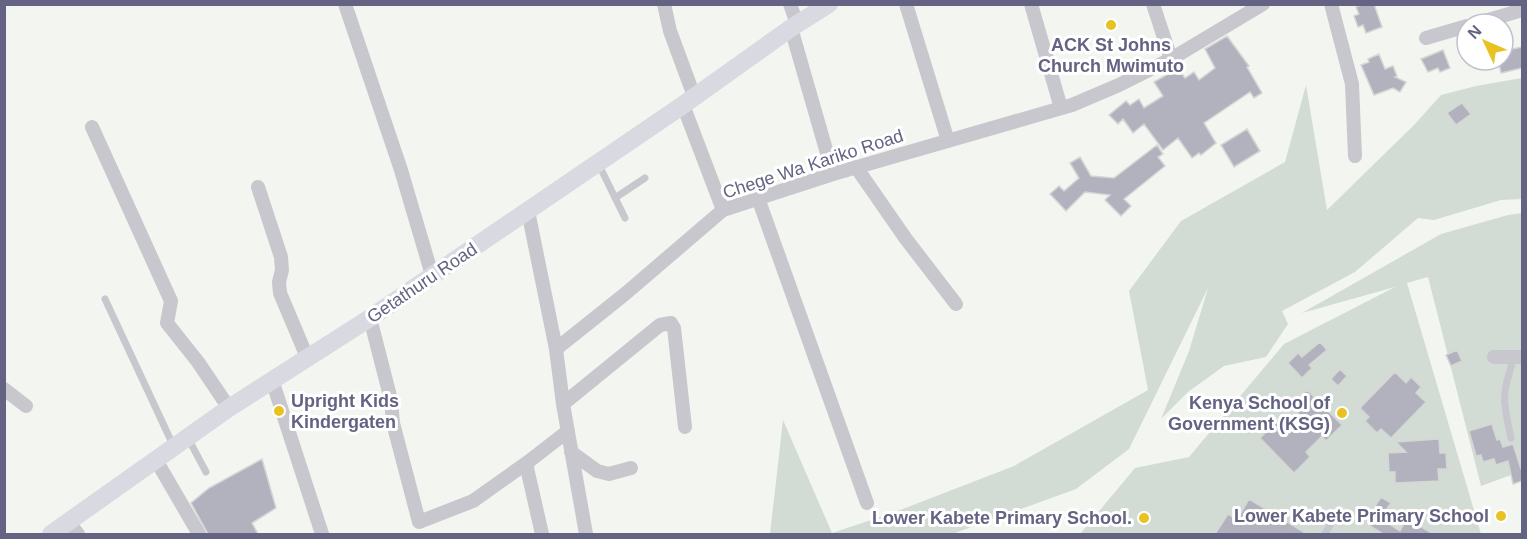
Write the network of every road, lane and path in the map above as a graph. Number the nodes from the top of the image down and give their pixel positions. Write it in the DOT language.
graph roads {
  1 [pos="345,4"];
  2 [pos="664,4"];
  3 [pos="790,4"];
  4 [pos="830,4"];
  5 [pos="906,4"];
  6 [pos="1031,4"];
  7 [pos="1153,4"];
  8 [pos="1263,4"];
  9 [pos="1331,4"];
  10 [pos="794,26"];
  11 [pos="1455,30"];
  12 [pos="1426,38"];
  13 [pos="1171,59"];
  14 [pos="688,101"];
  15 [pos="1061,108"];
  16 [pos="92,127"];
  17 [pos="948,141"];
  18 [pos="1355,156"];
  19 [pos="598,163"];
  20 [pos="856,167"];
  21 [pos="833,174"];
  22 [pos="645,178"];
  23 [pos="258,187"];
  24 [pos="615,198"];
  25 [pos="758,198"];
  26 [pos="723,210"];
  27 [pos="528,211"];
  28 [pos="625,218"];
  29 [pos="432,275"];
  30 [pos="105,299"];
  31 [pos="956,304"];
  32 [pos="370,318"];
  33 [pos="556,349"];
  34 [pos="307,357"];
  35 [pos="1494,357"];
  36 [pos="1518,358"];
  37 [pos="272,380"];
  38 [pos="4,389"];
  39 [pos="563,404"];
  40 [pos="26,406"];
  41 [pos="229,408"];
  42 [pos="685,427"];
  43 [pos="568,431"];
  44 [pos="1511,438"];
  45 [pos="181,442"];
  46 [pos="571,452"];
  47 [pos="156,460"];
  48 [pos="528,462"];
  49 [pos="632,468"];
  50 [pos="206,472"];
  51 [pos="867,503"];
  52 [pos="1333,520"];
  53 [pos="73,528"];
  54 [pos="51,534"];
  55 [pos="199,534"];
  56 [pos="322,534"];
  57 [pos="542,534"];
  58 [pos="586,534"];
  59 [pos="1324,534"];
  1 -- 29 [label="street"];
  2 -- 14 [label="street"];
  3 -- 10 [label="street"];
  4 -- 10 [label="main road, Getathuru Road"];
  5 -- 17 [label="street"];
  6 -- 15 [label="street"];
  7 -- 13 [label="street"];
  8 -- 13 [label="street, Chege Wa Kariko Road"];
  9 -- 18 [label="street"];
  10 -- 14 [label="main road, Getathuru Road"];
  10 -- 21 [label="street"];
  11 -- 12 [label="street"];
  13 -- 15 [label="street, Chege Wa Kariko Road"];
  14 -- 19 [label="main road, Getathuru Road"];
  14 -- 26 [label="street"];
  15 -- 17 [label="street, Chege Wa Kariko Road"];
  16 -- 41 [label="street"];
  17 -- 20 [label="street, Chege Wa Kariko Road"];
  19 -- 24 [label="lane"];
  19 -- 27 [label="main road, Getathuru Road"];
  20 -- 21 [label="street, Chege Wa Kariko Road"];
  20 -- 31 [label="street"];
  21 -- 25 [label="street, Chege Wa Kariko Road"];
  22 -- 24 [label="lane"];
  23 -- 34 [label="street"];
  24 -- 28 [label="lane"];
  25 -- 26 [label="street, Chege Wa Kariko Road"];
  25 -- 51 [label="street"];
  26 -- 33 [label="street, Chege Wa Kariko Road"];
  27 -- 29 [label="main road, Getathuru Road"];
  27 -- 33 [label="street"];
  29 -- 32 [label="main road, Getathuru Road"];
  30 -- 45 [label="lane"];
  32 -- 34 [label="main road, Getathuru Road"];
  32 -- 48 [label="street"];
  33 -- 39 [label="street"];
  34 -- 37 [label="main road, Getathuru Road"];
  35 -- 36 [label="street"];
  36 -- 44 [label="lane"];
  37 -- 41 [label="main road, Getathuru Road"];
  37 -- 56 [label="street"];
  38 -- 40 [label="street"];
  39 -- 42 [label="street"];
  39 -- 43 [label="street"];
  41 -- 45 [label="main road, Getathuru Road"];
  43 -- 46 [label="street"];
  43 -- 48 [label="street"];
  45 -- 47 [label="main road, Getathuru Road"];
  45 -- 50 [label="lane"];
  46 -- 49 [label="street"];
  46 -- 58 [label="street"];
  47 -- 53 [label="main road, Getathuru Road"];
  47 -- 55 [label="street"];
  48 -- 57 [label="street"];
  52 -- 59 [label="lane"];
  53 -- 54 [label="main road, Getathuru Road"];
}
